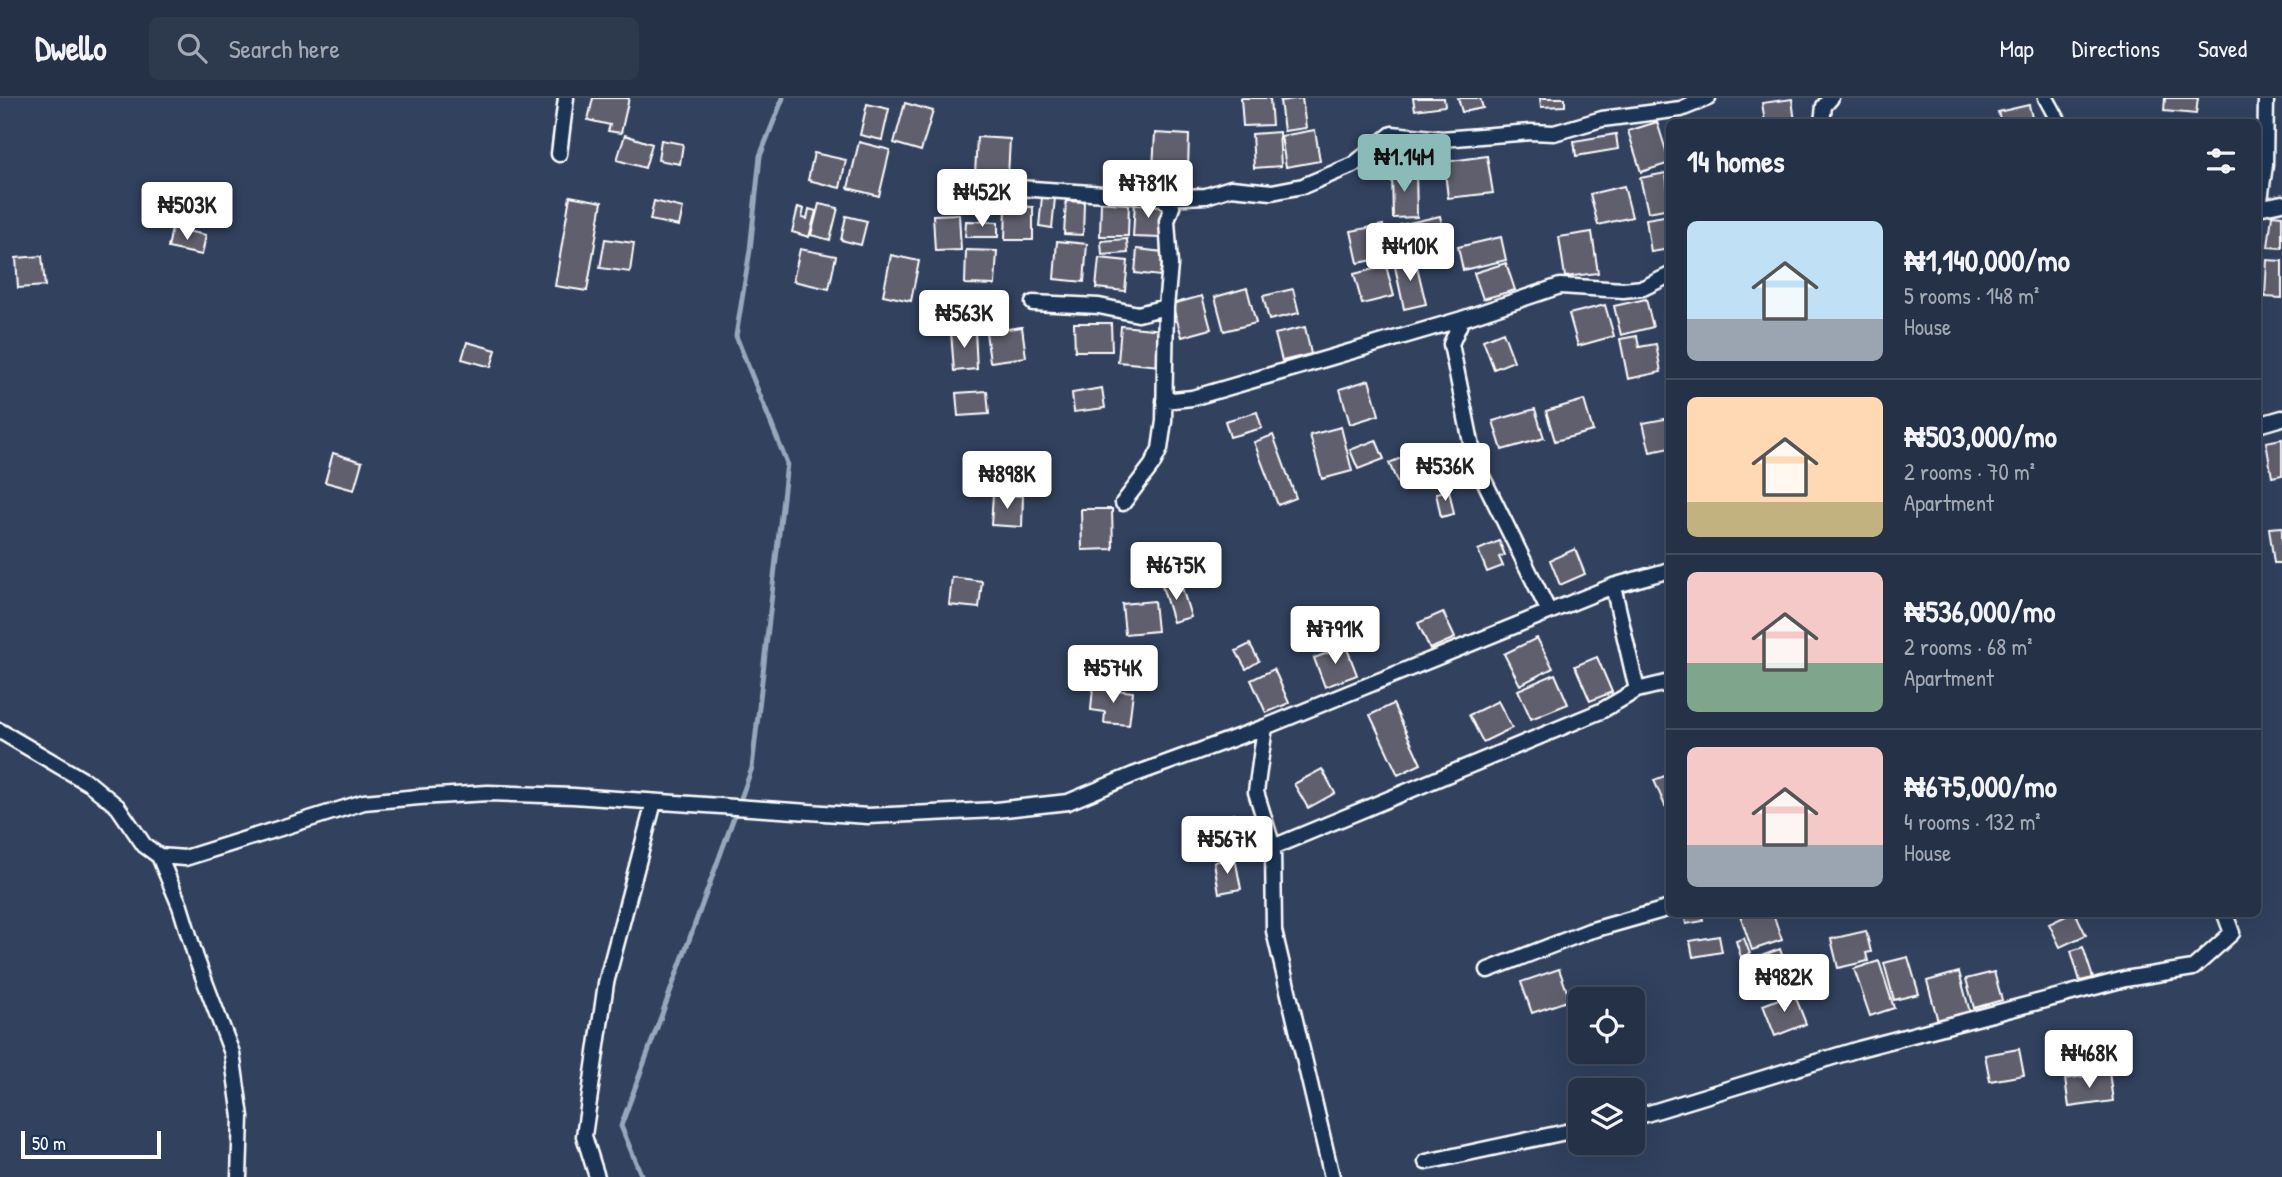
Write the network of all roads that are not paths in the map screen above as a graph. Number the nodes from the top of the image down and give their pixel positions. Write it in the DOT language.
graph roads {
  1 [pos="566,98"];
  2 [pos="1708,98"];
  3 [pos="2046,98"];
  4 [pos="2266,98"];
  5 [pos="1825,101"];
  6 [pos="1822,119"];
  7 [pos="2057,119"];
  8 [pos="559,154"];
  9 [pos="963,184"];
  10 [pos="2261,190"];
  11 [pos="1162,198"];
  12 [pos="2282,203"];
  13 [pos="2261,207"];
  14 [pos="1666,277"];
  15 [pos="1033,303"];
  16 [pos="1166,307"];
  17 [pos="1462,319"];
  18 [pos="1164,401"];
  19 [pos="2282,418"];
  20 [pos="2261,424"];
  21 [pos="1123,503"];
  22 [pos="1666,571"];
  23 [pos="1613,586"];
  24 [pos="1549,612"];
  25 [pos="1666,683"];
  26 [pos="1637,690"];
  27 [pos="1265,727"];
  28 [pos="0,731"];
  29 [pos="654,802"];
  30 [pos="1273,847"];
  31 [pos="159,856"];
  32 [pos="1666,909"];
  33 [pos="2226,917"];
  34 [pos="1488,970"];
  35 [pos="1645,1114"];
  36 [pos="1568,1132"];
  37 [pos="1426,1162"];
  38 [pos="239,1177"];
  39 [pos="597,1177"];
  40 [pos="1332,1177"];
  1 -- 8 [label="street"];
  2 -- 11 [label="street"];
  3 -- 7 [label="street"];
  4 -- 10 [label="street"];
  5 -- 6 [label="street"];
  9 -- 11 [label="street"];
  11 -- 16 [label="street"];
  12 -- 13 [label="street"];
  14 -- 17 [label="street"];
  15 -- 16 [label="street"];
  16 -- 18 [label="street"];
  17 -- 18 [label="street"];
  17 -- 24 [label="street"];
  18 -- 21 [label="street"];
  19 -- 20 [label="street"];
  22 -- 23 [label="street"];
  23 -- 24 [label="street"];
  23 -- 26 [label="street"];
  24 -- 27 [label="street"];
  25 -- 26 [label="street"];
  26 -- 30 [label="street"];
  27 -- 29 [label="street"];
  27 -- 30 [label="street"];
  28 -- 31 [label="street"];
  29 -- 31 [label="street"];
  29 -- 39 [label="street"];
  30 -- 40 [label="street"];
  31 -- 38 [label="street"];
  32 -- 34 [label="street"];
  33 -- 35 [label="street"];
  36 -- 37 [label="street"];
}
